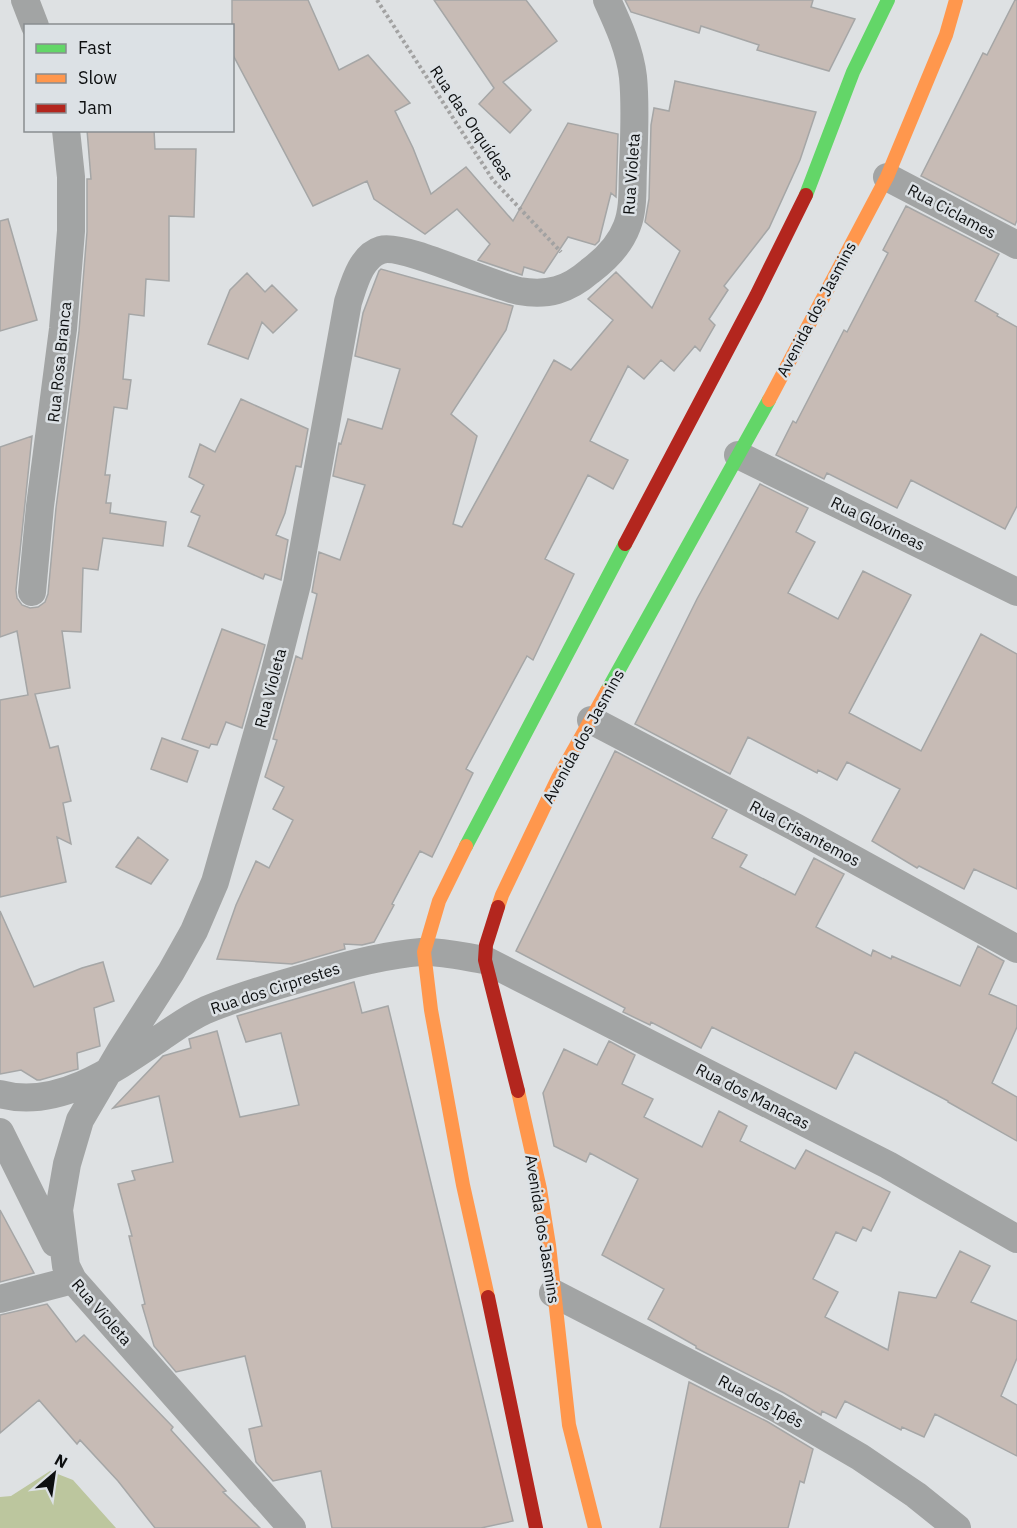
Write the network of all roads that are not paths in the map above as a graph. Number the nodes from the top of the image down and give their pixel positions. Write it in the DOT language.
graph roads {
  1 [pos="25,0"];
  2 [pos="607,0"];
  3 [pos="888,0"];
  4 [pos="956,0"];
  5 [pos="34,24"];
  6 [pos="66,132"];
  7 [pos="887,177"];
  8 [pos="1017,245"];
  9 [pos="738,455"];
  10 [pos="32,592"];
  11 [pos="1017,592"];
  12 [pos="591,720"];
  13 [pos="1017,949"];
  14 [pos="424,952"];
  15 [pos="485,960"];
  16 [pos="107,1074"];
  17 [pos="0,1094"];
  18 [pos="0,1132"];
  19 [pos="1017,1239"];
  20 [pos="69,1273"];
  21 [pos="553,1293"];
  22 [pos="0,1299"];
  23 [pos="292,1528"];
  24 [pos="536,1528"];
  25 [pos="594,1528"];
  26 [pos="957,1528"];
  1 -- 5 [label="street"];
  2 -- 16 [label="street, Rua Violeta"];
  3 -- 14 [label="street"];
  4 -- 7 [label="street, Avenida dos Jasmins"];
  6 -- 10 [label="street, Rua Rosa Branca"];
  7 -- 8 [label="street, Rua Ciclames"];
  7 -- 9 [label="street, Avenida dos Jasmins"];
  9 -- 11 [label="street, Rua Gloxineas"];
  9 -- 12 [label="street, Avenida dos Jasmins"];
  12 -- 13 [label="street, Rua Crisantemos"];
  12 -- 15 [label="street, Avenida dos Jasmins"];
  14 -- 15 [label="street, Rua dos Cirprestes"];
  14 -- 16 [label="street, Rua dos Cirprestes"];
  14 -- 24 [label="street"];
  15 -- 19 [label="street, Rua dos Manacas"];
  15 -- 21 [label="street, Avenida dos Jasmins"];
  16 -- 17 [label="street"];
  16 -- 20 [label="street, Rua Violeta"];
  18 -- 20 [label="street"];
  20 -- 22 [label="street"];
  20 -- 23 [label="street, Rua Violeta"];
  21 -- 25 [label="street, Avenida dos Jasmins"];
  21 -- 26 [label="street, Rua dos Ipês"];
}
